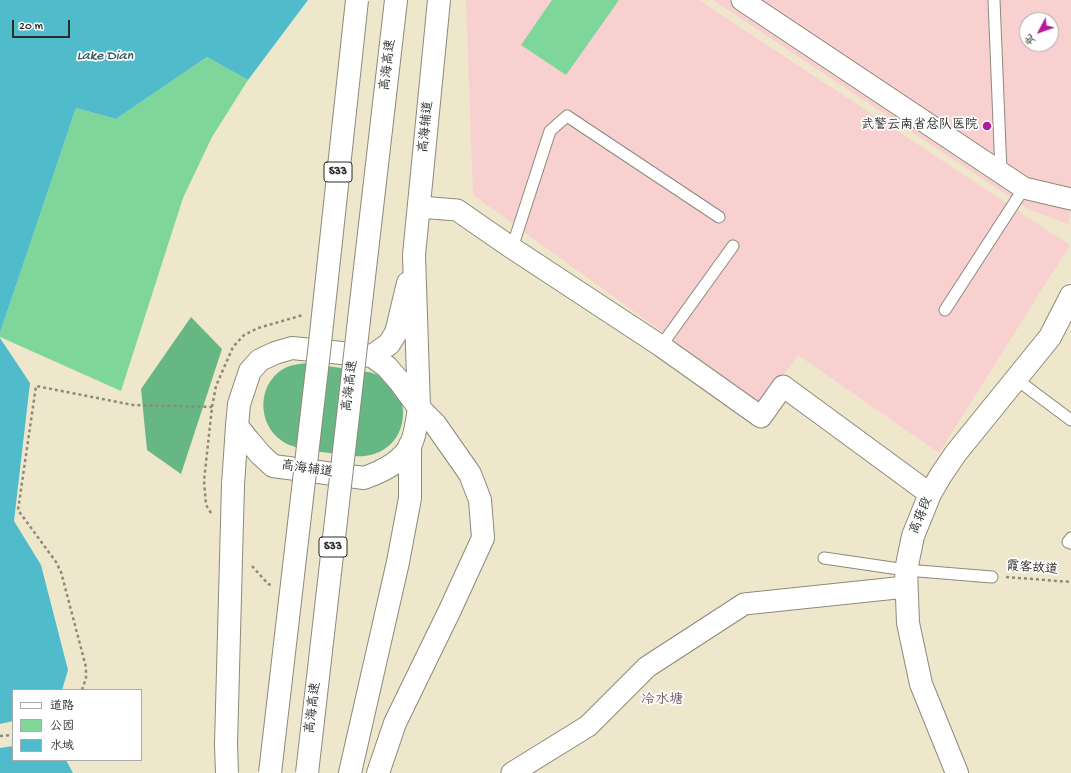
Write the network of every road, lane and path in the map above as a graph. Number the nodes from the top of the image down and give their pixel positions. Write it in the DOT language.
graph roads {
  1 [pos="357,0"];
  2 [pos="396,0"];
  3 [pos="439,0"];
  4 [pos="742,0"];
  5 [pos="994,0"];
  6 [pos="1001,172"];
  7 [pos="1024,188"];
  8 [pos="1071,199"];
  9 [pos="419,207"];
  10 [pos="719,217"];
  11 [pos="733,246"];
  12 [pos="512,248"];
  13 [pos="414,255"];
  14 [pos="1071,296"];
  15 [pos="945,310"];
  16 [pos="660,346"];
  17 [pos="372,356"];
  18 [pos="1016,379"];
  19 [pos="212,407"];
  20 [pos="419,408"];
  21 [pos="1071,420"];
  22 [pos="238,426"];
  23 [pos="410,445"];
  24 [pos="930,494"];
  25 [pos="1071,538"];
  26 [pos="1071,543"];
  27 [pos="824,558"];
  28 [pos="992,577"];
  29 [pos="906,579"];
  30 [pos="1071,582"];
  31 [pos="82,689"];
  32 [pos="0,736"];
  33 [pos="12,736"];
  34 [pos="351,769"];
  35 [pos="227,773"];
  36 [pos="270,773"];
  37 [pos="307,773"];
  38 [pos="378,773"];
  39 [pos="512,773"];
  40 [pos="957,773"];
  1 -- 36 [label="main road, S33, bridge"];
  2 -- 37 [label="main road, 高海高速 / S33, bridge"];
  3 -- 9 [label="main road, 高海辅道"];
  4 -- 6 [label="street"];
  5 -- 6 [label="lane"];
  6 -- 7 [label="street"];
  7 -- 8 [label="street"];
  7 -- 15 [label="lane"];
  9 -- 12 [label="street"];
  9 -- 13 [label="main road, 高海辅道"];
  10 -- 12 [label="lane"];
  11 -- 16 [label="lane"];
  12 -- 16 [label="street"];
  13 -- 17 [label="main road, 高海辅道"];
  13 -- 20 [label="main road, 高海辅道"];
  14 -- 18 [label="main road, 高蒋段"];
  16 -- 24 [label="street"];
  17 -- 20 [label="main road"];
  17 -- 22 [label="main road"];
  18 -- 21 [label="lane"];
  18 -- 24 [label="main road, 高蒋段"];
  19 -- 31 [label="path"];
  20 -- 23 [label="main road, 高海辅道"];
  20 -- 38 [label="main road"];
  22 -- 23 [label="main road, 高海辅道"];
  22 -- 35 [label="main road, bridge"];
  23 -- 34 [label="main road"];
  24 -- 29 [label="main road, 高蒋段"];
  25 -- 26 [label="lane"];
  27 -- 29 [label="lane"];
  28 -- 29 [label="lane"];
  28 -- 30 [label="path, 霞客故道"];
  29 -- 39 [label="street"];
  29 -- 40 [label="main road, 高蒋段"];
  32 -- 33 [label="path"];
}
